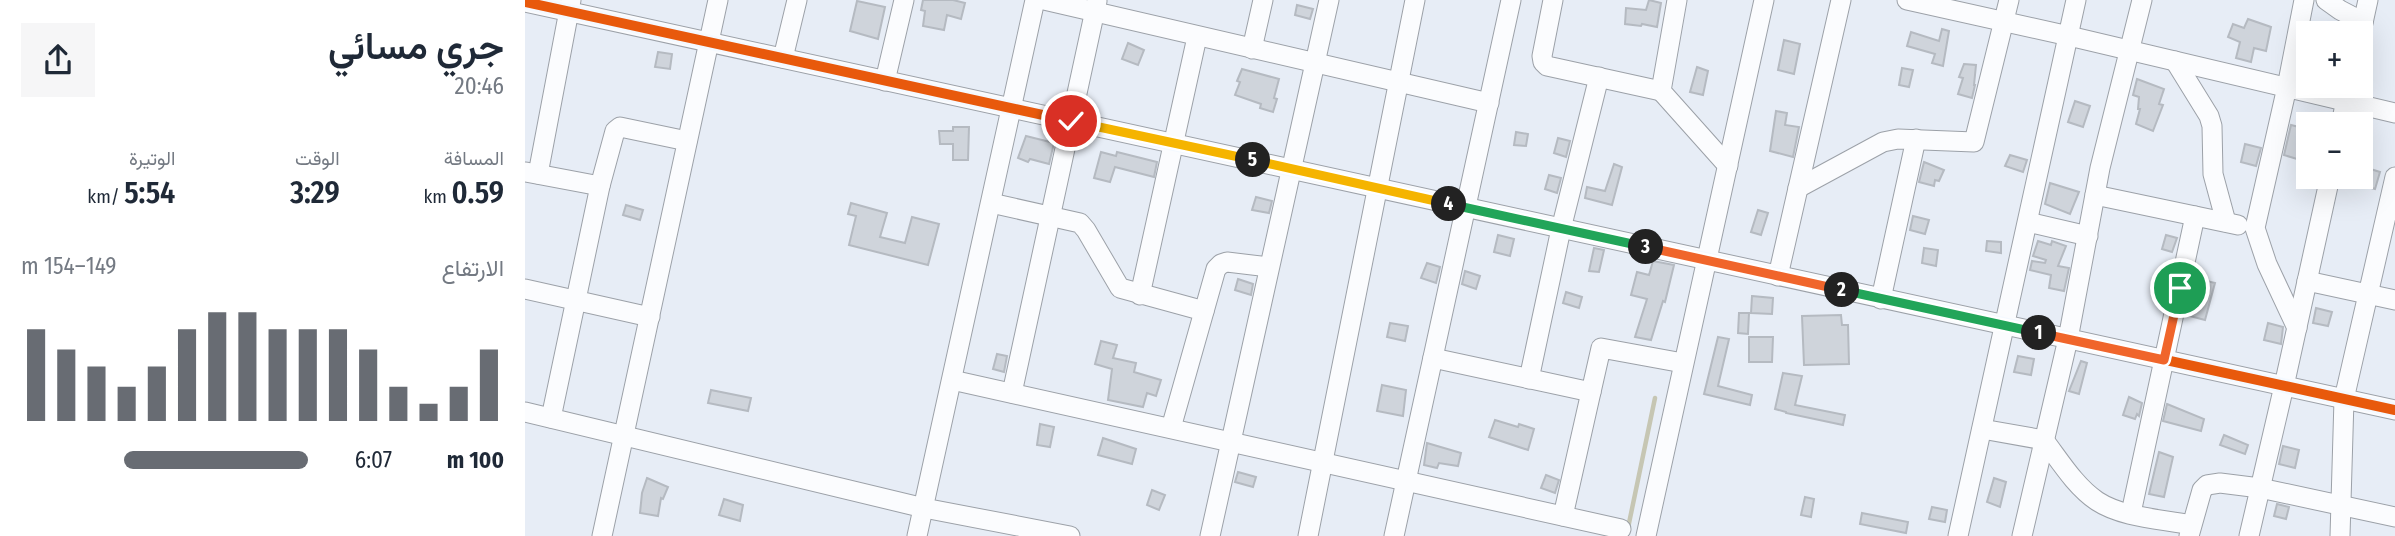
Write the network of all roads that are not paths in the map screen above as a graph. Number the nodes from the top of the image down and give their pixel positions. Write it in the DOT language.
graph roads {
  1 [pos="718,0"];
  2 [pos="797,0"];
  3 [pos="904,0"];
  4 [pos="1035,0"];
  5 [pos="1044,0"];
  6 [pos="1263,0"];
  7 [pos="1329,0"];
  8 [pos="1415,0"];
  9 [pos="1511,0"];
  10 [pos="1553,0"];
  11 [pos="1677,0"];
  12 [pos="1764,0"];
  13 [pos="1841,0"];
  14 [pos="1907,0"];
  15 [pos="2009,0"];
  16 [pos="2076,0"];
  17 [pos="2142,0"];
  18 [pos="2304,0"];
  19 [pos="2326,0"];
  20 [pos="2368,0"];
  21 [pos="525,2"];
  22 [pos="570,6"];
  23 [pos="1096,6"];
  24 [pos="2004,21"];
  25 [pos="2353,21"];
  26 [pos="2364,21"];
  27 [pos="2069,36"];
  28 [pos="1197,37"];
  29 [pos="709,42"];
  30 [pos="1252,49"];
  31 [pos="2131,50"];
  32 [pos="783,58"];
  33 [pos="2175,61"];
  34 [pos="1314,62"];
  35 [pos="1599,77"];
  36 [pos="885,80"];
  37 [pos="1397,83"];
  38 [pos="2287,87"];
  39 [pos="2296,88"];
  40 [pos="1661,91"];
  41 [pos="2357,98"];
  42 [pos="1489,103"];
  43 [pos="1011,108"];
  44 [pos="2395,113"];
  45 [pos="1071,121"];
  46 [pos="1916,139"];
  47 [pos="687,141"];
  48 [pos="1174,142"];
  49 [pos="1728,166"];
  50 [pos="1291,169"];
  51 [pos="531,173"];
  52 [pos="2395,177"];
  53 [pos="600,186"];
  54 [pos="1798,188"];
  55 [pos="1378,189"];
  56 [pos="2327,189"];
  57 [pos="2095,195"];
  58 [pos="991,203"];
  59 [pos="1467,208"];
  60 [pos="1051,215"];
  61 [pos="2195,216"];
  62 [pos="2028,222"];
  63 [pos="2227,222"];
  64 [pos="2255,228"];
  65 [pos="1562,229"];
  66 [pos="2088,236"];
  67 [pos="1707,261"];
  68 [pos="1269,267"];
  69 [pos="1779,276"];
  70 [pos="2307,281"];
  71 [pos="525,289"];
  72 [pos="2367,294"];
  73 [pos="1140,295"];
  74 [pos="1881,299"];
  75 [pos="576,300"];
  76 [pos="2395,300"];
  77 [pos="1204,312"];
  78 [pos="650,317"];
  79 [pos="2005,326"];
  80 [pos="2297,328"];
  81 [pos="2068,339"];
  82 [pos="1433,358"];
  83 [pos="2164,360"];
  84 [pos="1683,363"];
  85 [pos="1529,379"];
  86 [pos="952,380"];
  87 [pos="2284,386"];
  88 [pos="1591,392"];
  89 [pos="1011,393"];
  90 [pos="2344,399"];
  91 [pos="2395,410"];
  92 [pos="525,412"];
  93 [pos="551,418"];
  94 [pos="1171,428"];
  95 [pos="1982,429"];
  96 [pos="624,435"];
  97 [pos="2044,440"];
  98 [pos="1231,442"];
  99 [pos="1323,462"];
  100 [pos="1405,480"];
  101 [pos="2260,488"];
  102 [pos="2342,504"];
  103 [pos="924,508"];
  104 [pos="2131,513"];
  105 [pos="1563,516"];
  106 [pos="2395,517"];
  107 [pos="1621,529"];
  108 [pos="1007,531"];
  109 [pos="2190,531"];
  110 [pos="602,536"];
  111 [pos="917,536"];
  112 [pos="1070,536"];
  113 [pos="1210,536"];
  114 [pos="1308,536"];
  115 [pos="1394,536"];
  116 [pos="1646,536"];
  117 [pos="1958,536"];
  118 [pos="2022,536"];
  119 [pos="2249,536"];
  120 [pos="2340,536"];
  1 -- 29 [label="street"];
  2 -- 32 [label="street"];
  3 -- 36 [label="street"];
  4 -- 43 [label="street"];
  5 -- 23 [label="street"];
  6 -- 30 [label="street"];
  7 -- 34 [label="street"];
  8 -- 37 [label="street"];
  9 -- 42 [label="street"];
  10 -- 35 [label="street"];
  11 -- 40 [label="street"];
  12 -- 49 [label="street"];
  13 -- 54 [label="street"];
  14 -- 24 [label="street"];
  15 -- 24 [label="street"];
  16 -- 27 [label="street"];
  17 -- 31 [label="street"];
  18 -- 38 [label="street"];
  19 -- 25 [label="street"];
  20 -- 26 [label="street"];
  21 -- 22 [label="street"];
  22 -- 29 [label="street"];
  22 -- 51 [label="street"];
  23 -- 28 [label="street"];
  23 -- 45 [label="street"];
  24 -- 27 [label="street"];
  24 -- 46 [label="street"];
  27 -- 31 [label="street"];
  27 -- 62 [label="street"];
  28 -- 30 [label="street"];
  28 -- 48 [label="street"];
  29 -- 32 [label="street"];
  29 -- 47 [label="street"];
  30 -- 34 [label="street"];
  31 -- 33 [label="street"];
  31 -- 57 [label="street"];
  32 -- 36 [label="street"];
  33 -- 38 [label="street"];
  33 -- 63 [label="street"];
  34 -- 37 [label="street"];
  34 -- 50 [label="street"];
  35 -- 40 [label="street"];
  35 -- 65 [label="street"];
  36 -- 43 [label="street"];
  37 -- 42 [label="street"];
  37 -- 55 [label="street"];
  38 -- 39 [label="street"];
  38 -- 64 [label="street"];
  40 -- 49 [label="street"];
  41 -- 44 [label="street"];
  42 -- 59 [label="street"];
  43 -- 45 [label="street"];
  43 -- 58 [label="street"];
  45 -- 48 [label="street"];
  45 -- 60 [label="street"];
  46 -- 54 [label="street"];
  46 -- 74 [label="street"];
  47 -- 53 [label="street"];
  47 -- 78 [label="street"];
  48 -- 50 [label="street"];
  48 -- 73 [label="street"];
  49 -- 67 [label="street"];
  50 -- 55 [label="street"];
  50 -- 68 [label="street"];
  51 -- 53 [label="street"];
  52 -- 72 [label="street"];
  53 -- 75 [label="street"];
  54 -- 69 [label="street"];
  55 -- 59 [label="street"];
  55 -- 99 [label="street"];
  56 -- 70 [label="street"];
  57 -- 61 [label="street"];
  57 -- 66 [label="street"];
  58 -- 60 [label="street"];
  58 -- 86 [label="street"];
  59 -- 65 [label="street"];
  59 -- 82 [label="street"];
  60 -- 73 [label="street"];
  60 -- 89 [label="street"];
  61 -- 63 [label="street"];
  61 -- 83 [label="street"];
  62 -- 66 [label="street"];
  62 -- 79 [label="street"];
  63 -- 64 [label="street"];
  64 -- 80 [label="street"];
  65 -- 67 [label="street"];
  65 -- 85 [label="street"];
  66 -- 81 [label="street"];
  67 -- 69 [label="street"];
  67 -- 84 [label="street"];
  68 -- 77 [label="street"];
  68 -- 98 [label="street"];
  69 -- 74 [label="street"];
  70 -- 72 [label="street"];
  70 -- 80 [label="street"];
  71 -- 75 [label="street"];
  72 -- 76 [label="street"];
  72 -- 90 [label="street"];
  73 -- 77 [label="street"];
  74 -- 79 [label="street"];
  75 -- 78 [label="street"];
  75 -- 93 [label="street"];
  77 -- 94 [label="street"];
  78 -- 96 [label="street"];
  79 -- 81 [label="street"];
  79 -- 95 [label="street"];
  80 -- 87 [label="street"];
  81 -- 83 [label="street"];
  81 -- 97 [label="street"];
  82 -- 85 [label="street"];
  82 -- 100 [label="street"];
  83 -- 87 [label="street"];
  83 -- 104 [label="street"];
  84 -- 88 [label="street"];
  84 -- 116 [label="street"];
  85 -- 88 [label="street"];
  86 -- 89 [label="street"];
  86 -- 103 [label="street"];
  87 -- 90 [label="street"];
  87 -- 101 [label="street"];
  88 -- 105 [label="street"];
  89 -- 94 [label="street"];
  90 -- 91 [label="street"];
  90 -- 102 [label="street"];
  92 -- 93 [label="street"];
  93 -- 96 [label="street"];
  94 -- 98 [label="street"];
  95 -- 97 [label="street"];
  95 -- 117 [label="street"];
  96 -- 103 [label="street"];
  96 -- 110 [label="street"];
  97 -- 104 [label="street"];
  97 -- 118 [label="street"];
  98 -- 99 [label="street"];
  98 -- 113 [label="street"];
  99 -- 100 [label="street"];
  99 -- 114 [label="street"];
  100 -- 105 [label="street"];
  100 -- 115 [label="street"];
  101 -- 102 [label="street"];
  101 -- 109 [label="street"];
  101 -- 119 [label="street"];
  102 -- 106 [label="street"];
  102 -- 120 [label="street"];
  103 -- 108 [label="street"];
  103 -- 111 [label="street"];
  104 -- 109 [label="street"];
  105 -- 107 [label="street"];
  108 -- 112 [label="street"];
}
